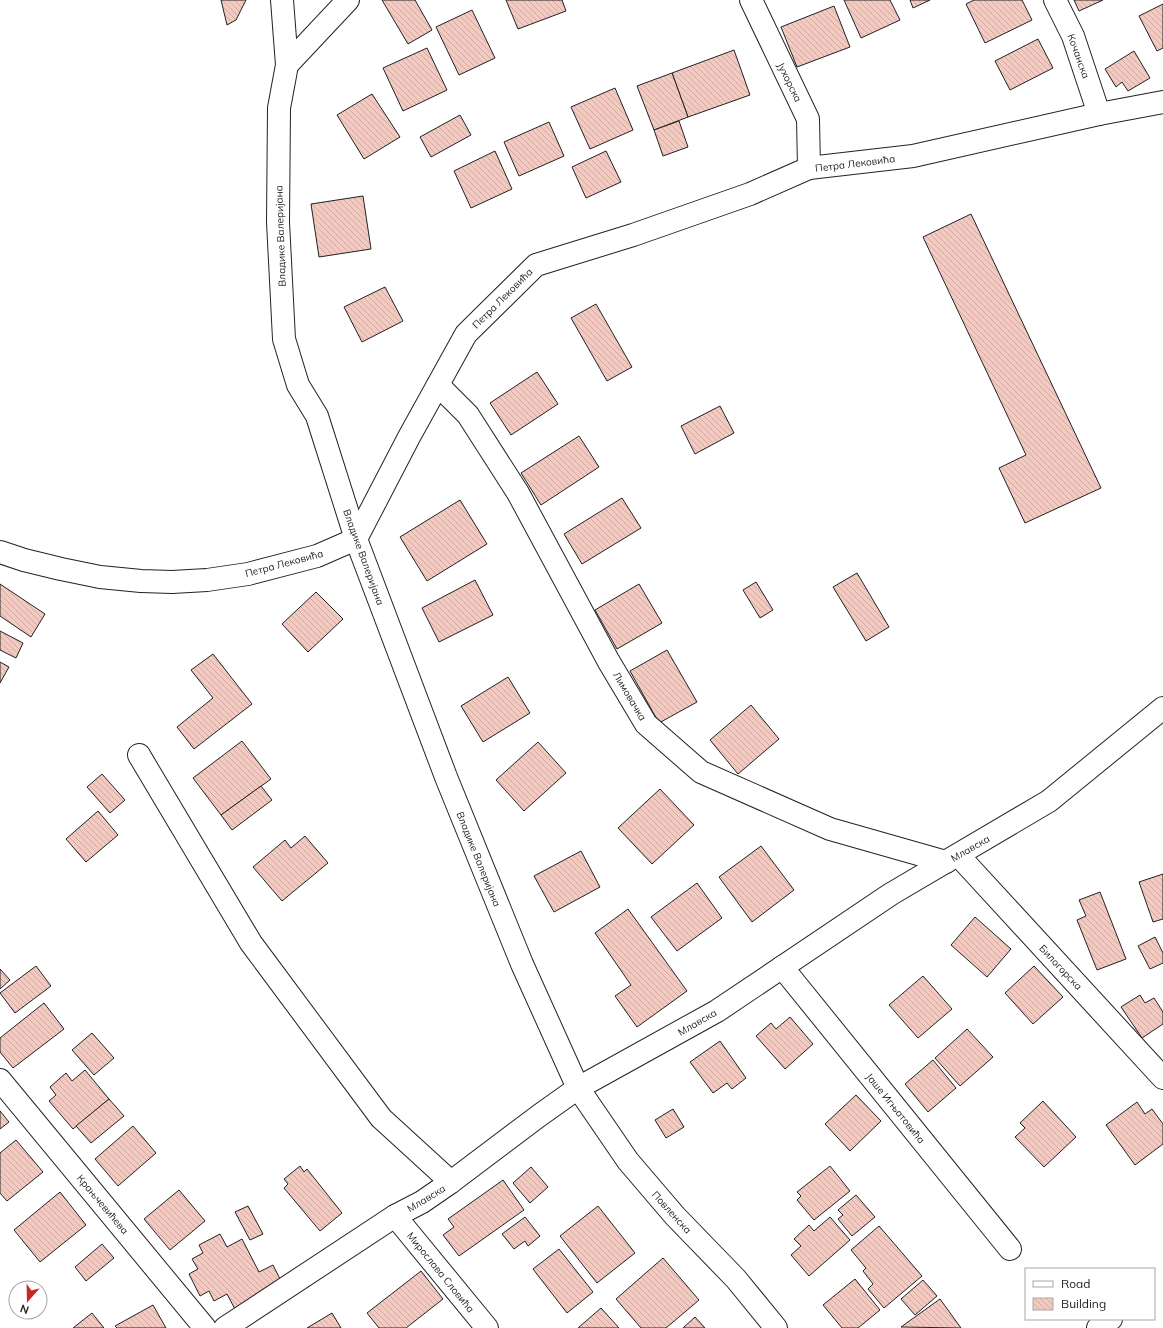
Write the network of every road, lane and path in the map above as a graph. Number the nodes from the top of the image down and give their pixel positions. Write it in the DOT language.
graph roads {
  1 [pos="282,0"];
  2 [pos="348,0"];
  3 [pos="751,0"];
  4 [pos="1055,0"];
  5 [pos="287,65"];
  6 [pos="1163,102"];
  7 [pos="1099,114"];
  8 [pos="809,168"];
  9 [pos="438,385"];
  10 [pos="356,539"];
  11 [pos="0,552"];
  12 [pos="1163,708"];
  13 [pos="139,755"];
  14 [pos="952,859"];
  15 [pos="782,966"];
  16 [pos="1163,1078"];
  17 [pos="0,1080"];
  18 [pos="578,1088"];
  19 [pos="451,1182"];
  20 [pos="395,1216"];
  21 [pos="1010,1249"];
  22 [pos="1110,1320"];
  23 [pos="205,1328"];
  24 [pos="226,1328"];
  25 [pos="487,1328"];
  26 [pos="776,1328"];
  27 [pos="1098,1328"];
  1 -- 5 [label="street, Владике Валеријана"];
  2 -- 5 [label="street"];
  3 -- 8 [label="street, Јухорска"];
  4 -- 7 [label="street, Кочанска"];
  5 -- 10 [label="street, Владике Валеријана"];
  6 -- 7 [label="street, Петра Лековића"];
  7 -- 8 [label="street, Петра Лековића"];
  8 -- 9 [label="street, Петра Лековића"];
  9 -- 10 [label="street, Петра Лековића"];
  9 -- 14 [label="street, Лимовачка"];
  10 -- 11 [label="street, Петра Лековића"];
  10 -- 18 [label="street, Владике Валеријана"];
  12 -- 14 [label="street, Млавска"];
  13 -- 19 [label="street"];
  14 -- 15 [label="street, Млавска"];
  14 -- 16 [label="street, Билогорска"];
  15 -- 18 [label="street, Млавска"];
  15 -- 21 [label="street, Јаше Игњатовића"];
  17 -- 23 [label="street, Крањчевићева"];
  18 -- 19 [label="street, Млавска"];
  18 -- 26 [label="street, Повленска"];
  19 -- 20 [label="street, Млавска"];
  20 -- 24 [label="street, Млавска"];
  20 -- 25 [label="street, Мирослава Словића"];
  22 -- 27 [label="street"];
}
